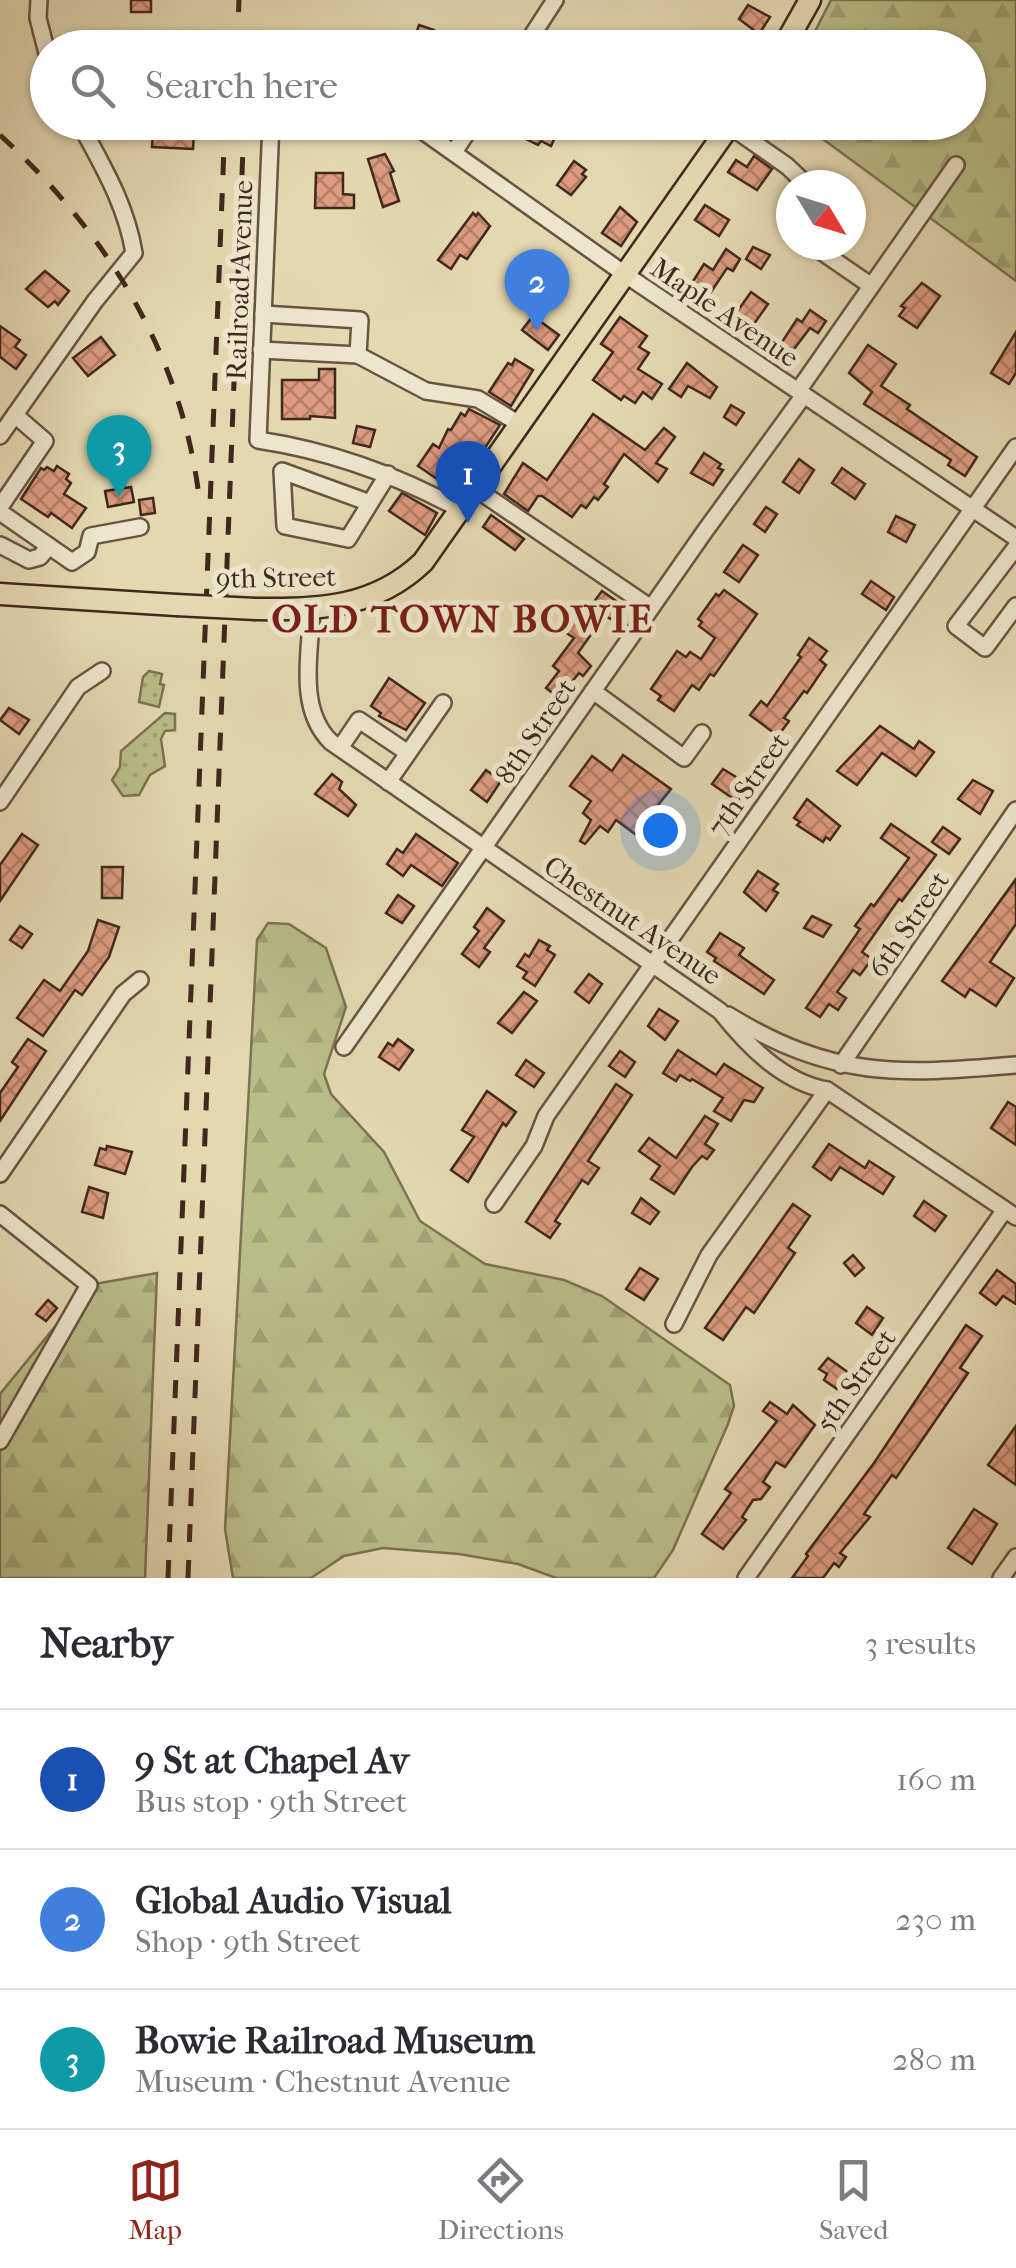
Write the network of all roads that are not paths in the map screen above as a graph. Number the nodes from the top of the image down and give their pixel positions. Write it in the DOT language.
graph roads {
  1 [pos="39,0"];
  2 [pos="555,0"];
  3 [pos="810,0"];
  4 [pos="41,30"];
  5 [pos="536,30"];
  6 [pos="793,30"];
  7 [pos="89,140"];
  8 [pos="270,140"];
  9 [pos="436,140"];
  10 [pos="462,140"];
  11 [pos="720,140"];
  12 [pos="752,140"];
  13 [pos="454,152"];
  14 [pos="956,164"];
  15 [pos="791,170"];
  16 [pos="834,260"];
  17 [pos="626,275"];
  18 [pos="870,285"];
  19 [pos="262,314"];
  20 [pos="261,350"];
  21 [pos="358,355"];
  22 [pos="801,393"];
  23 [pos="5,425"];
  24 [pos="521,425"];
  25 [pos="1016,446"];
  26 [pos="388,474"];
  27 [pos="476,489"];
  28 [pos="370,503"];
  29 [pos="972,509"];
  30 [pos="0,510"];
  31 [pos="461,510"];
  32 [pos="140,527"];
  33 [pos="1016,538"];
  34 [pos="0,545"];
  35 [pos="48,546"];
  36 [pos="1016,546"];
  37 [pos="0,594"];
  38 [pos="1016,606"];
  39 [pos="651,608"];
  40 [pos="312,610"];
  41 [pos="102,672"];
  42 [pos="593,692"];
  43 [pos="443,703"];
  44 [pos="702,733"];
  45 [pos="340,748"];
  46 [pos="408,753"];
  47 [pos="388,782"];
  48 [pos="0,802"];
  49 [pos="1016,810"];
  50 [pos="485,849"];
  51 [pos="652,964"];
  52 [pos="140,980"];
  53 [pos="720,1010"];
  54 [pos="344,1047"];
  55 [pos="1016,1064"];
  56 [pos="841,1065"];
  57 [pos="827,1090"];
  58 [pos="0,1174"];
  59 [pos="494,1204"];
  60 [pos="0,1214"];
  61 [pos="1010,1214"];
  62 [pos="674,1324"];
  63 [pos="0,1441"];
  64 [pos="1016,1557"];
  65 [pos="746,1578"];
  66 [pos="1001,1578"];
  1 -- 4 [label="street"];
  2 -- 5 [label="street"];
  3 -- 6 [label="main road"];
  7 -- 23 [label="street"];
  8 -- 19 [label="street, Railroad Avenue"];
  9 -- 13 [label="street, Maple Avenue"];
  10 -- 13 [label="street"];
  11 -- 17 [label="main road, 9th Street"];
  12 -- 15 [label="street"];
  13 -- 17 [label="street, Maple Avenue"];
  14 -- 18 [label="street, 8th Street"];
  16 -- 18 [label="street"];
  17 -- 22 [label="street, Maple Avenue"];
  17 -- 24 [label="main road, 9th Street"];
  18 -- 22 [label="street, 8th Street"];
  19 -- 20 [label="street, Railroad Avenue"];
  19 -- 21 [label="street"];
  20 -- 21 [label="street"];
  20 -- 26 [label="street, Railroad Avenue"];
  21 -- 24 [label="street"];
  22 -- 29 [label="street, Maple Avenue"];
  22 -- 39 [label="street, 8th Street"];
  23 -- 30 [label="street"];
  24 -- 27 [label="main road, 9th Street"];
  25 -- 29 [label="street, 7th Street"];
  26 -- 28 [label="street"];
  26 -- 31 [label="street"];
  27 -- 31 [label="main road, 9th Street"];
  27 -- 39 [label="street"];
  28 -- 28 [label="street"];
  29 -- 33 [label="street, Maple Avenue"];
  29 -- 51 [label="street, 7th Street"];
  30 -- 35 [label="street"];
  31 -- 40 [label="main road, 9th Street"];
  32 -- 35 [label="street"];
  34 -- 35 [label="street"];
  36 -- 38 [label="street"];
  37 -- 40 [label="main road, 9th Street, bridge"];
  39 -- 42 [label="street, 8th Street"];
  40 -- 45 [label="street, Chestnut Avenue"];
  41 -- 48 [label="street"];
  42 -- 44 [label="street"];
  42 -- 50 [label="street, 8th Street"];
  43 -- 46 [label="street"];
  45 -- 46 [label="street"];
  45 -- 47 [label="street, Chestnut Avenue"];
  46 -- 47 [label="street"];
  47 -- 50 [label="street, Chestnut Avenue"];
  49 -- 56 [label="street, 6th Street"];
  50 -- 51 [label="street, Chestnut Avenue"];
  50 -- 54 [label="street, 8th Street"];
  51 -- 53 [label="street, Chestnut Avenue"];
  51 -- 59 [label="street, 7th Street"];
  52 -- 58 [label="street"];
  53 -- 56 [label="street"];
  53 -- 57 [label="street, Chestnut Avenue"];
  55 -- 56 [label="street"];
  57 -- 61 [label="street, Chestnut Avenue"];
  57 -- 62 [label="street"];
  60 -- 63 [label="street"];
  61 -- 65 [label="street, 5th Street"];
  64 -- 66 [label="street"];
}
